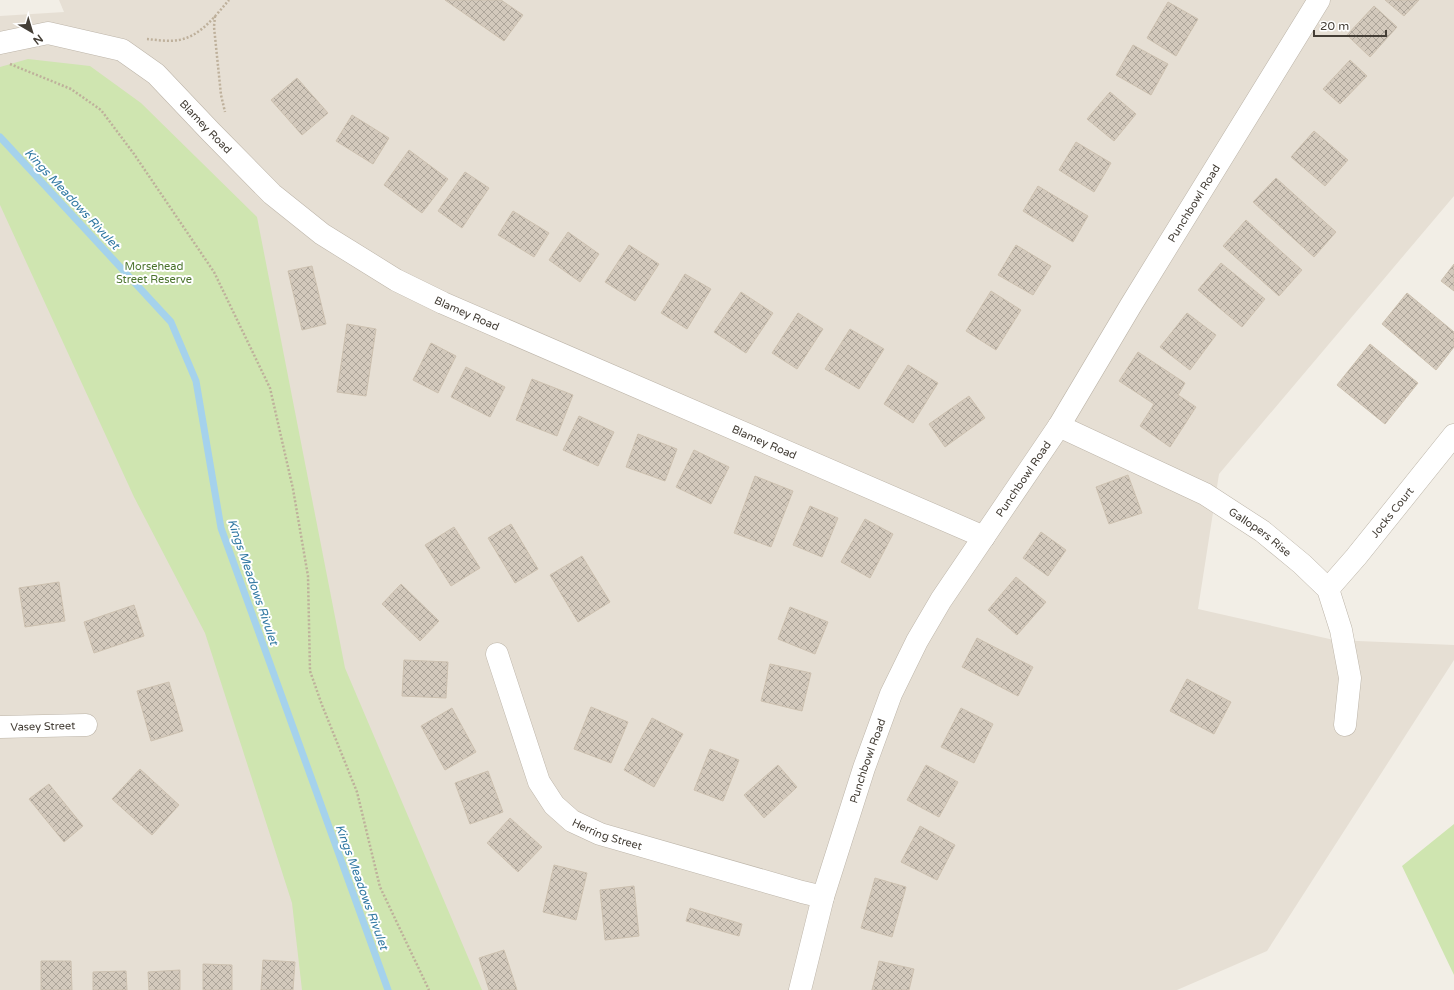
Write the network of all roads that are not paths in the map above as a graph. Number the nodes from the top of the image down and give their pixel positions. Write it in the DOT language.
graph roads {
  1 [pos="1319,0"];
  2 [pos="4,52"];
  3 [pos="1059,426"];
  4 [pos="1454,435"];
  5 [pos="984,537"];
  6 [pos="1328,588"];
  7 [pos="497,654"];
  8 [pos="86,725"];
  9 [pos="1345,725"];
  10 [pos="0,727"];
  11 [pos="823,897"];
  12 [pos="800,990"];
  1 -- 3 [label="street, Punchbowl Road"];
  2 -- 5 [label="street, Blamey Road"];
  3 -- 5 [label="street, Punchbowl Road"];
  3 -- 6 [label="street, Gallopers Rise"];
  4 -- 6 [label="street, Jocks Court"];
  5 -- 11 [label="street, Punchbowl Road"];
  6 -- 9 [label="street"];
  7 -- 11 [label="street, Herring Street"];
  8 -- 10 [label="street, Vasey Street"];
  11 -- 12 [label="street, Punchbowl Road"];
}
